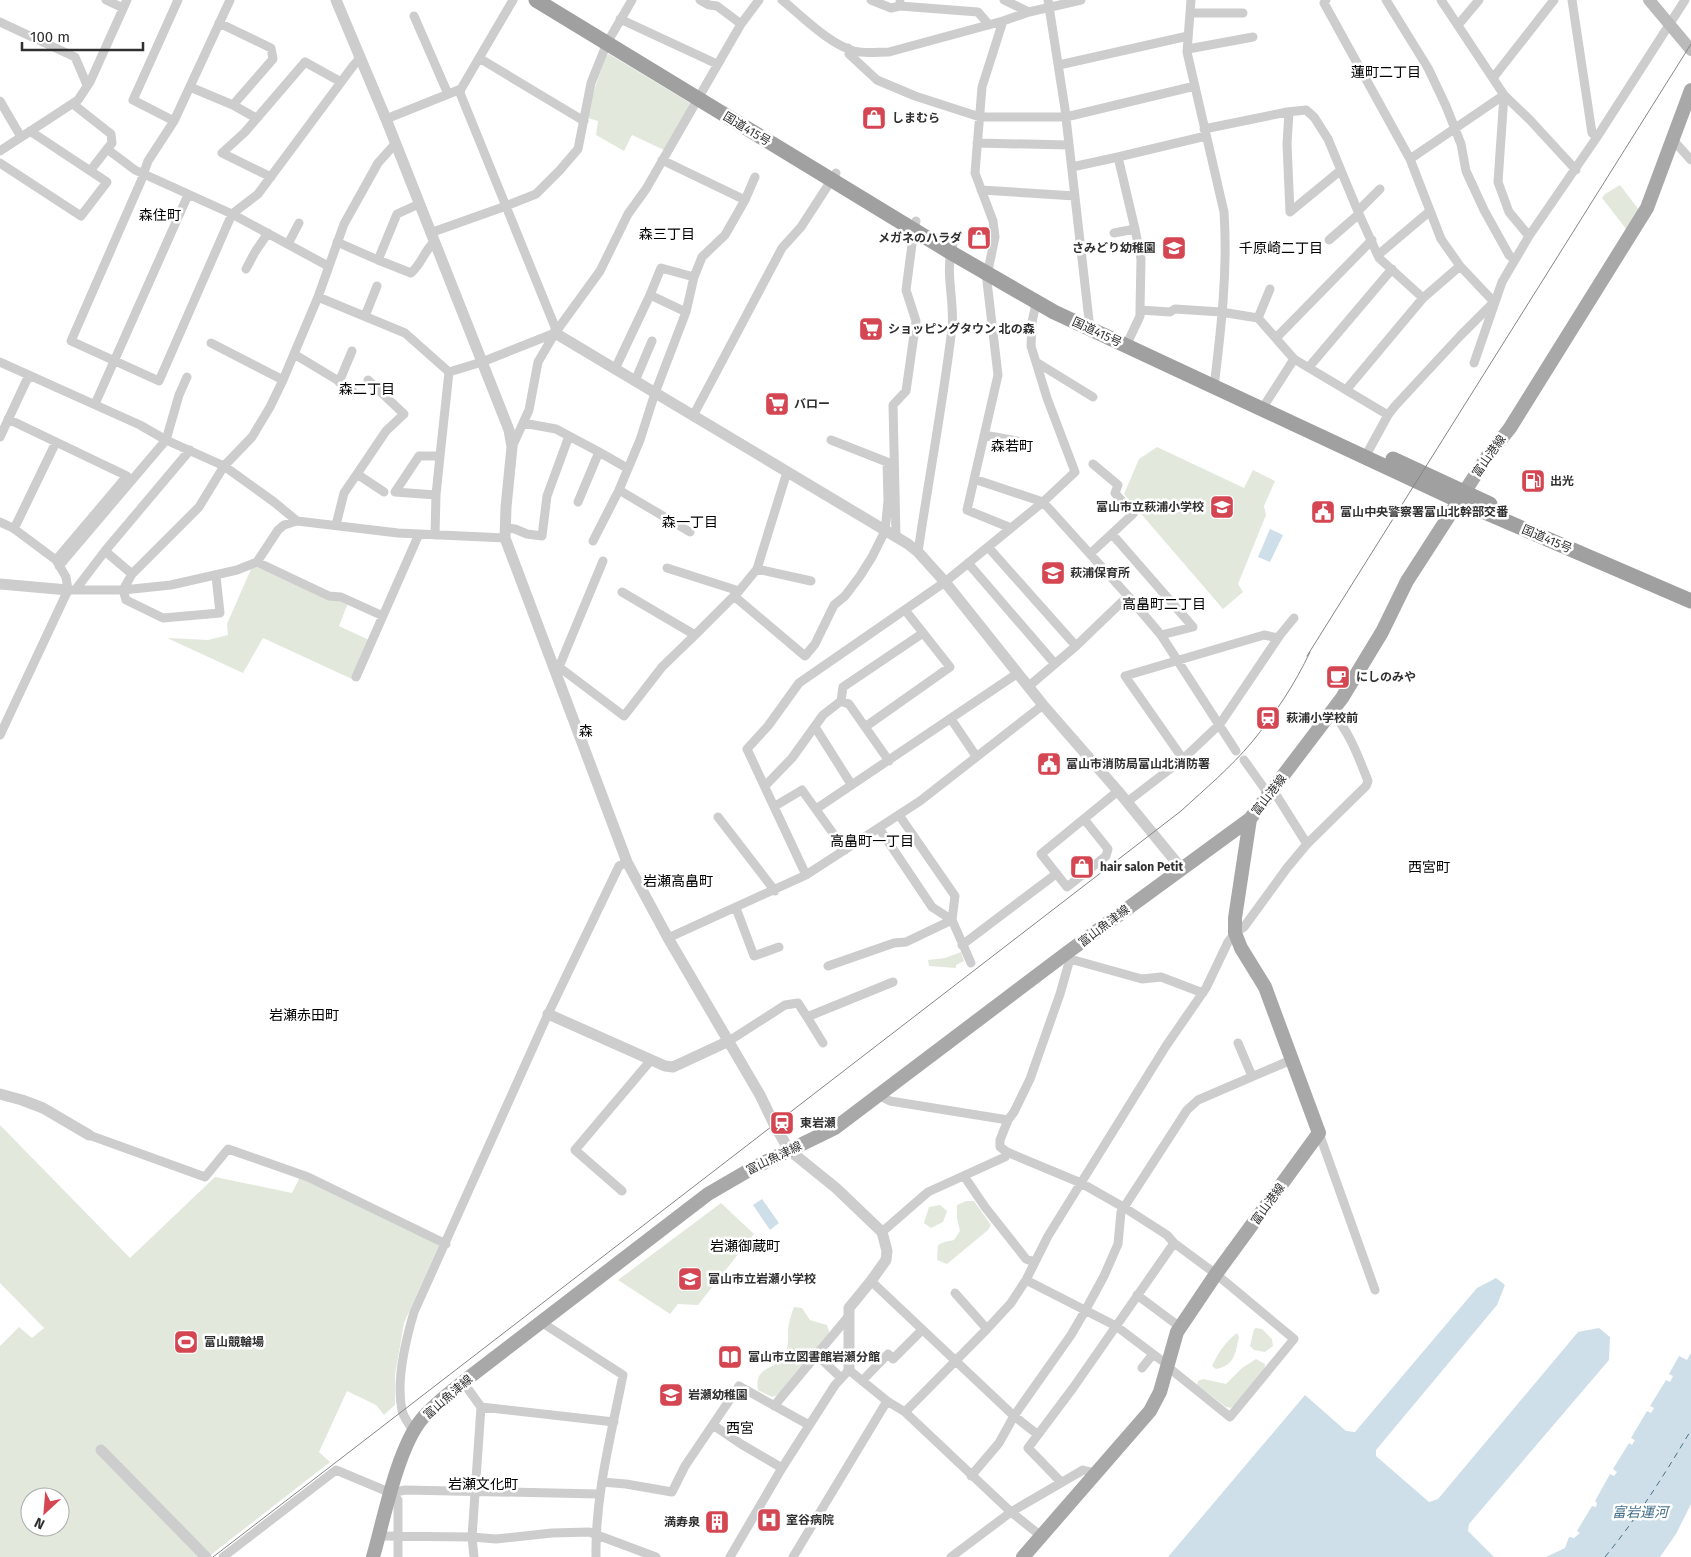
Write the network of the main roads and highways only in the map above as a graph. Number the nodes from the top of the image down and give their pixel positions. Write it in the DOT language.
graph roads {
  1 [pos="536,0"];
  2 [pos="552,0"];
  3 [pos="1649,0"];
  4 [pos="609,39"];
  5 [pos="1691,50"];
  6 [pos="1691,90"];
  7 [pos="1462,497"];
  8 [pos="1691,591"];
  9 [pos="1691,601"];
  10 [pos="1250,819"];
  11 [pos="373,1557"];
  12 [pos="1022,1557"];
  1 -- 4 [label="highway, 国道415号"];
  2 -- 4 [label="highway, 国道415号"];
  3 -- 5 [label="main road"];
  4 -- 7 [label="highway, 国道415号"];
  6 -- 7 [label="main road, 富山港線"];
  7 -- 8 [label="highway, 国道415号"];
  7 -- 9 [label="highway, 国道415号"];
  7 -- 10 [label="main road, 富山港線"];
  10 -- 11 [label="main road, 富山魚津線"];
  10 -- 12 [label="main road, 富山港線"];
}
